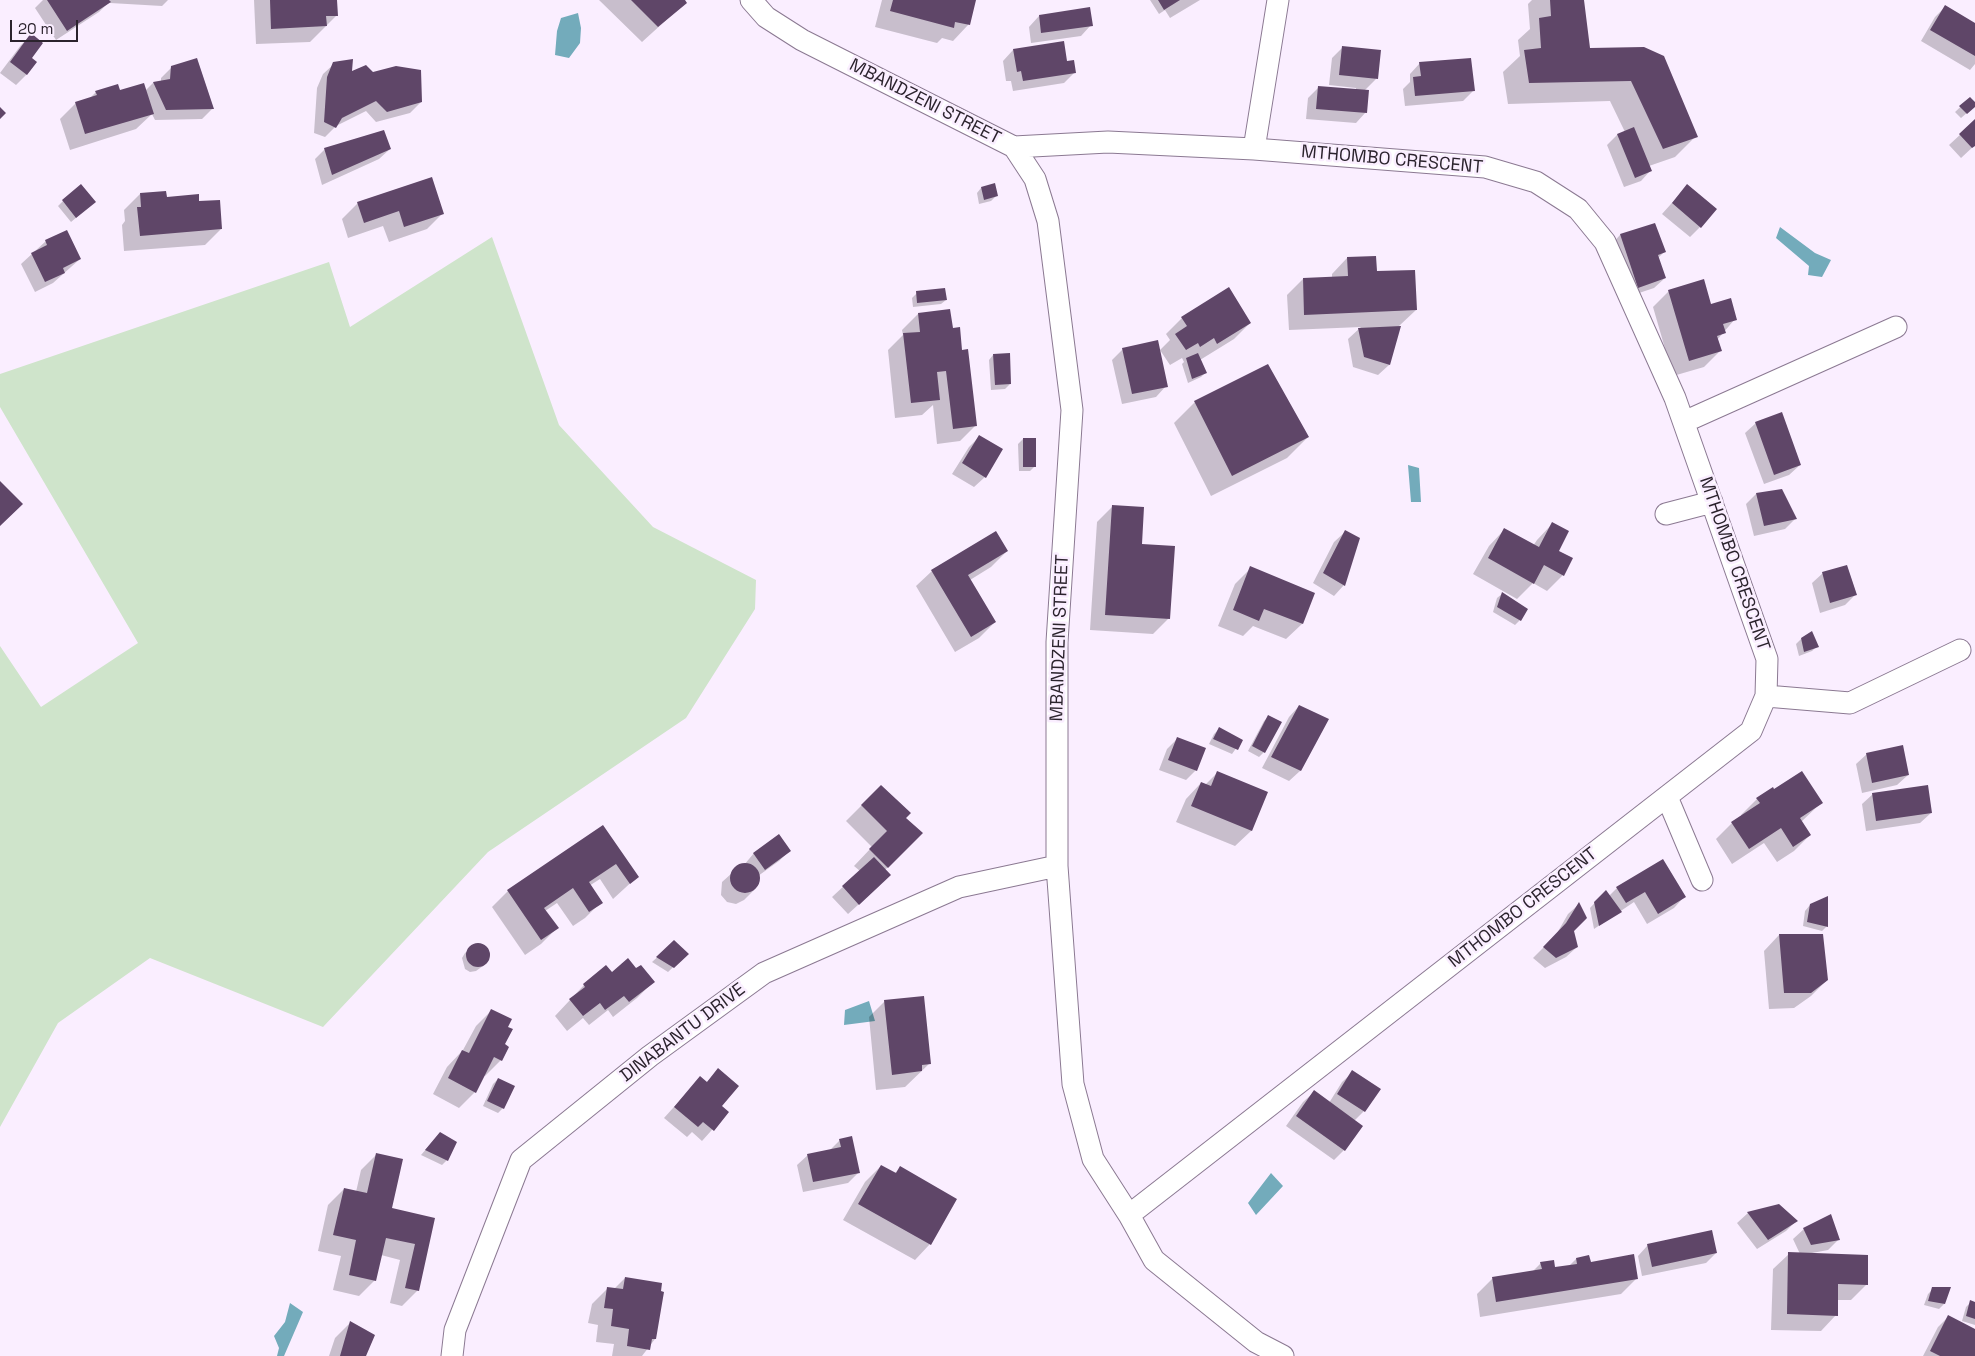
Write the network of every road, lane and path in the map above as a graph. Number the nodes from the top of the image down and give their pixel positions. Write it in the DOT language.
graph roads {
  1 [pos="751,0"];
  2 [pos="1278,0"];
  3 [pos="1014,147"];
  4 [pos="1254,149"];
  5 [pos="1896,327"];
  6 [pos="1684,422"];
  7 [pos="1712,502"];
  8 [pos="1666,514"];
  9 [pos="1960,650"];
  10 [pos="1766,696"];
  11 [pos="1666,797"];
  12 [pos="1057,866"];
  13 [pos="1702,880"];
  14 [pos="1129,1216"];
  15 [pos="452,1356"];
  16 [pos="1283,1356"];
  1 -- 3 [label="street, MBANDZENI STREET"];
  2 -- 4 [label="street"];
  3 -- 4 [label="street, MTHOMBO CRESCENT"];
  3 -- 12 [label="street, MBANDZENI STREET"];
  4 -- 6 [label="street, MTHOMBO CRESCENT"];
  5 -- 6 [label="street"];
  6 -- 7 [label="street, MTHOMBO CRESCENT"];
  7 -- 8 [label="street"];
  7 -- 10 [label="street, MTHOMBO CRESCENT"];
  9 -- 10 [label="street"];
  10 -- 11 [label="street, MTHOMBO CRESCENT"];
  11 -- 13 [label="street"];
  11 -- 14 [label="street, MTHOMBO CRESCENT"];
  12 -- 14 [label="street, MBANDZENI STREET"];
  12 -- 15 [label="street, DINABANTU DRIVE"];
  14 -- 16 [label="street, MBANDZENI STREET"];
}
